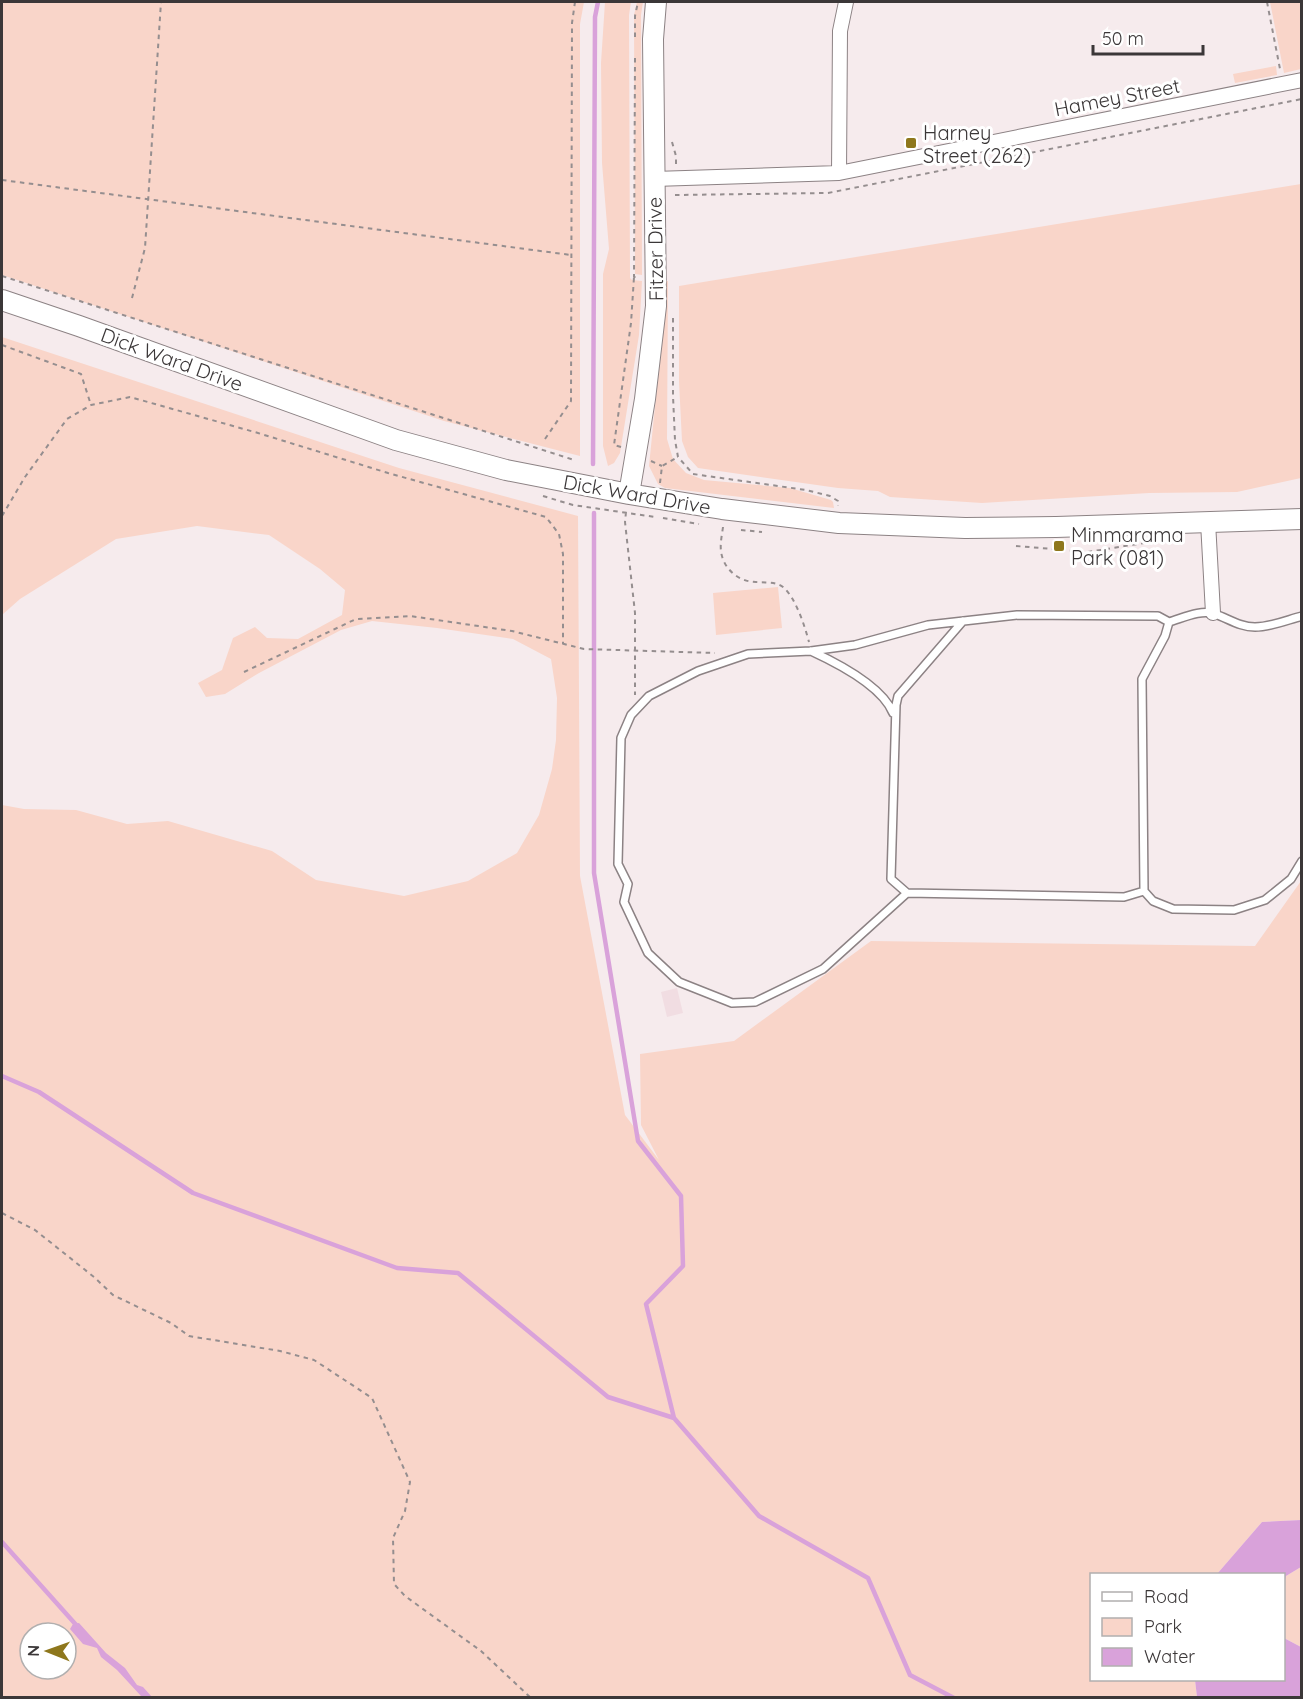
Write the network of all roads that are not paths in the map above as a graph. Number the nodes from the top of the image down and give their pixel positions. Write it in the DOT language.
graph roads {
  1 [pos="656,2"];
  2 [pos="846,2"];
  3 [pos="1302,80"];
  4 [pos="839,173"];
  5 [pos="654,179"];
  6 [pos="2,300"];
  7 [pos="627,503"];
  8 [pos="1302,519"];
  9 [pos="1208,522"];
  10 [pos="1213,613"];
  11 [pos="1302,616"];
  12 [pos="963,621"];
  13 [pos="1169,622"];
  14 [pos="811,651"];
  15 [pos="894,716"];
  16 [pos="1302,861"];
  17 [pos="1144,891"];
  18 [pos="906,893"];
  1 -- 5 [label="street, Fitzer Drive"];
  2 -- 4 [label="street"];
  3 -- 4 [label="street, Hamey Street"];
  4 -- 5 [label="street, Hamey Street"];
  5 -- 7 [label="street, Fitzer Drive"];
  6 -- 7 [label="street, Dick Ward Drive"];
  7 -- 9 [label="street, Dick Ward Drive"];
  8 -- 9 [label="street, Dick Ward Drive"];
  9 -- 10 [label="street"];
  10 -- 11 [label="lane"];
  10 -- 13 [label="lane"];
  12 -- 13 [label="lane"];
  12 -- 14 [label="lane"];
  12 -- 15 [label="lane"];
  13 -- 17 [label="lane"];
  14 -- 15 [label="lane"];
  14 -- 18 [label="lane"];
  15 -- 18 [label="lane"];
  16 -- 17 [label="lane"];
  17 -- 18 [label="lane"];
}
